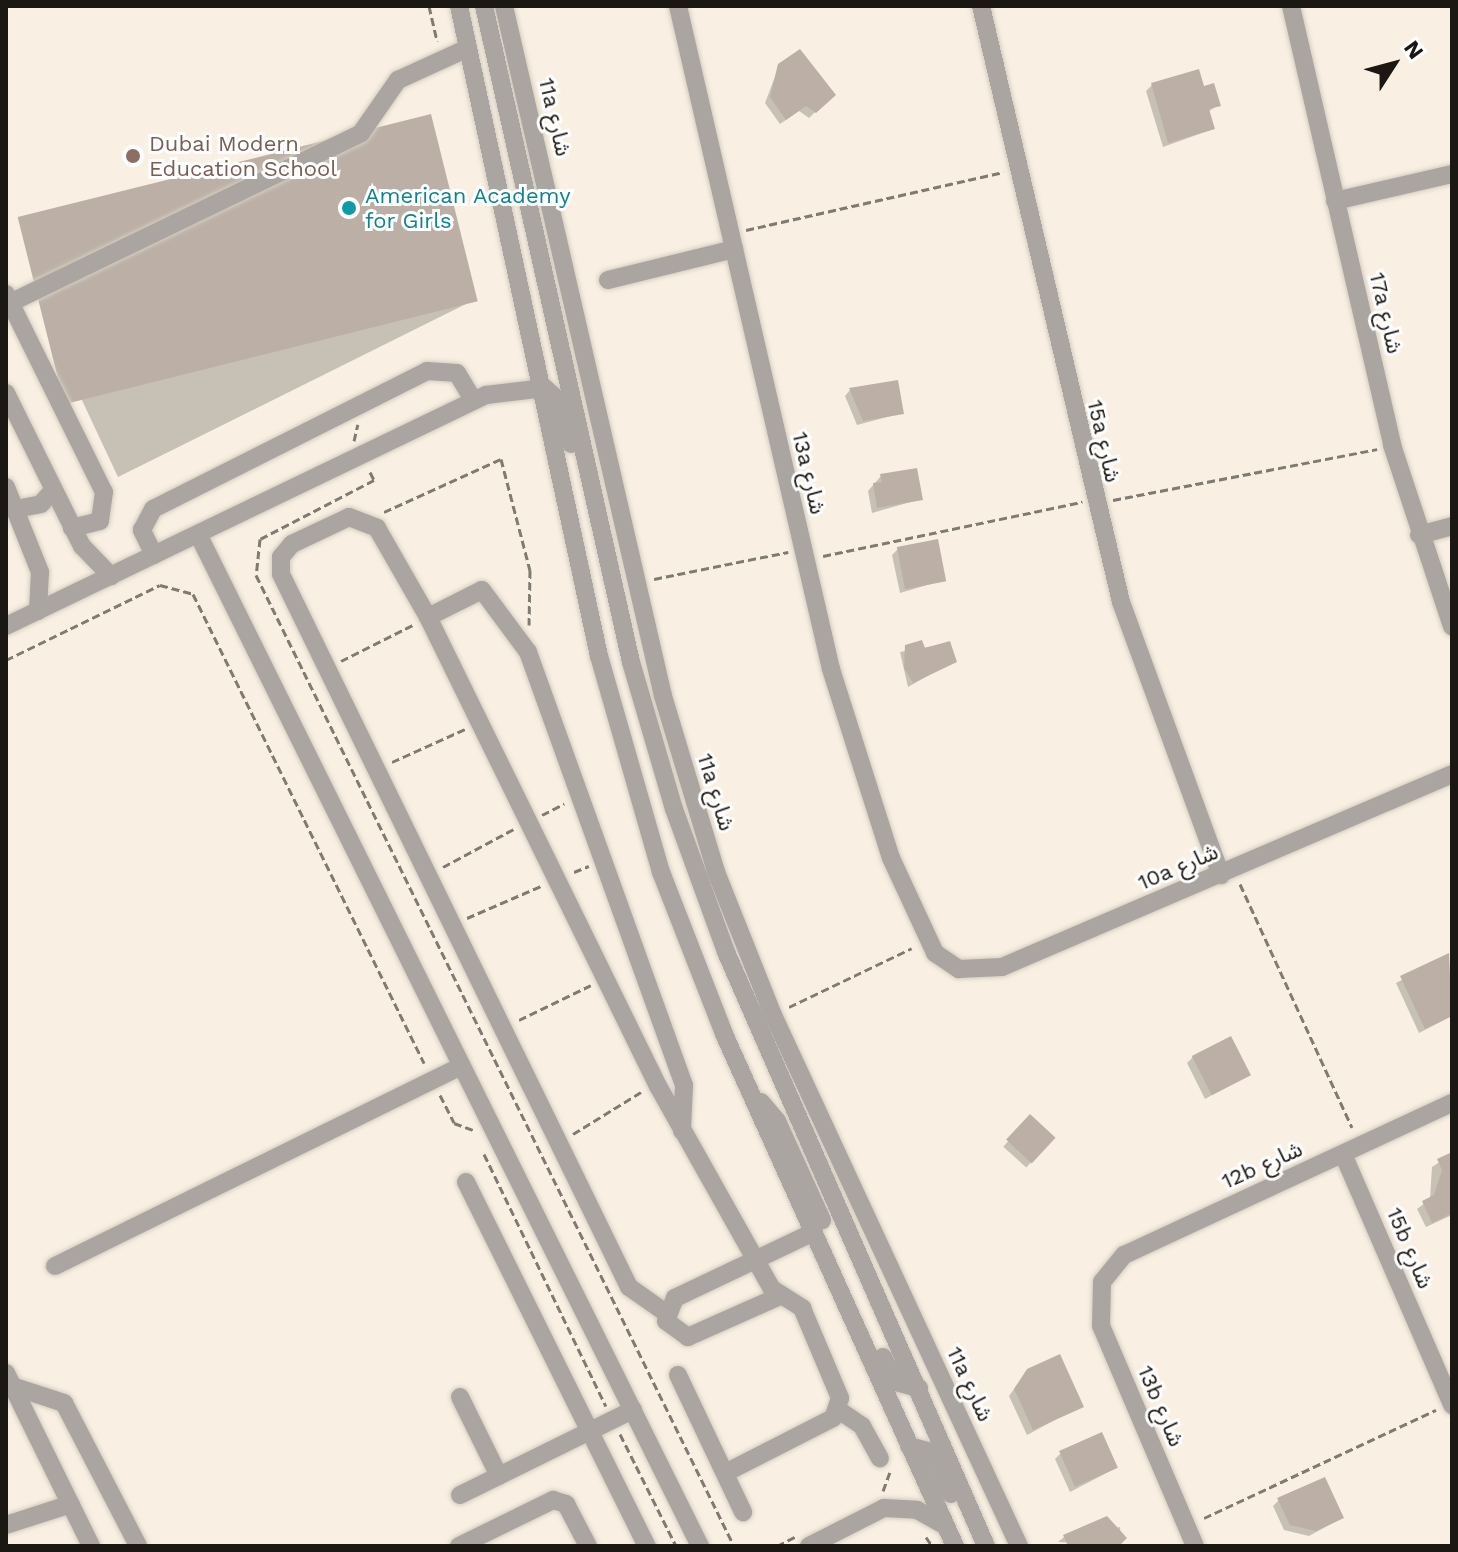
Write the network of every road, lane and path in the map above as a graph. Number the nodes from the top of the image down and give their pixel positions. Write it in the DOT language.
graph roads {
  1 [pos="429,6"];
  2 [pos="459,6"];
  3 [pos="484,6"];
  4 [pos="504,6"];
  5 [pos="678,6"];
  6 [pos="981,6"];
  7 [pos="1291,6"];
  8 [pos="468,48"];
  9 [pos="441,58"];
  10 [pos="1016,170"];
  11 [pos="1452,174"];
  12 [pos="1335,201"];
  13 [pos="732,241"];
  14 [pos="608,280"];
  15 [pos="9,306"];
  16 [pos="538,385"];
  17 [pos="6,393"];
  18 [pos="473,400"];
  19 [pos="1392,445"];
  20 [pos="6,487"];
  21 [pos="53,490"];
  22 [pos="593,493"];
  23 [pos="1094,502"];
  24 [pos="16,509"];
  25 [pos="373,523"];
  26 [pos="1452,526"];
  27 [pos="72,528"];
  28 [pos="198,534"];
  29 [pos="1419,535"];
  30 [pos="803,554"];
  31 [pos="154,555"];
  32 [pos="111,576"];
  33 [pos="637,582"];
  34 [pos="38,611"];
  35 [pos="428,617"];
  36 [pos="6,626"];
  37 [pos="1452,626"];
  38 [pos="523,642"];
  39 [pos="6,660"];
  40 [pos="327,668"];
  41 [pos="479,722"];
  42 [pos="377,769"];
  43 [pos="1452,774"];
  44 [pos="582,795"];
  45 [pos="528,822"];
  46 [pos="607,858"];
  47 [pos="1228,873"];
  48 [pos="429,874"];
  49 [pos="556,880"];
  50 [pos="453,924"];
  51 [pos="926,941"];
  52 [pos="605,979"];
  53 [pos="773,1015"];
  54 [pos="504,1027"];
  55 [pos="461,1066"];
  56 [pos="432,1080"];
  57 [pos="658,1086"];
  58 [pos="752,1096"];
  59 [pos="1452,1103"];
  60 [pos="821,1118"];
  61 [pos="682,1131"];
  62 [pos="479,1135"];
  63 [pos="559,1141"];
  64 [pos="483,1143"];
  65 [pos="813,1149"];
  66 [pos="1352,1150"];
  67 [pos="466,1182"];
  68 [pos="814,1232"];
  69 [pos="753,1260"];
  70 [pos="55,1266"];
  71 [pos="1102,1282"];
  72 [pos="780,1296"];
  73 [pos="666,1313"];
  74 [pos="678,1375"];
  75 [pos="9,1380"];
  76 [pos="919,1388"];
  77 [pos="460,1397"];
  78 [pos="1452,1404"];
  79 [pos="633,1410"];
  80 [pos="840,1411"];
  81 [pos="613,1420"];
  82 [pos="590,1431"];
  83 [pos="909,1446"];
  84 [pos="880,1458"];
  85 [pos="725,1473"];
  86 [pos="499,1476"];
  87 [pos="460,1495"];
  88 [pos="71,1504"];
  89 [pos="743,1512"];
  90 [pos="6,1525"];
  91 [pos="1186,1526"];
  92 [pos="946,1527"];
  93 [pos="91,1546"];
  94 [pos="138,1546"];
  95 [pos="459,1546"];
  96 [pos="588,1546"];
  97 [pos="647,1546"];
  98 [pos="676,1546"];
  99 [pos="700,1546"];
  100 [pos="809,1546"];
  101 [pos="955,1546"];
  102 [pos="986,1546"];
  103 [pos="1019,1546"];
  104 [pos="1195,1546"];
  1 -- 9 [label="path"];
  2 -- 8 [label="street"];
  3 -- 22 [label="street, 11a شارع"];
  4 -- 33 [label="street, 11a شارع"];
  5 -- 13 [label="street, 13a شارع"];
  6 -- 10 [label="street, 15a شارع"];
  7 -- 12 [label="street, 17a شارع"];
  8 -- 9 [label="street"];
  8 -- 16 [label="street"];
  9 -- 15 [label="street"];
  10 -- 13 [label="path"];
  10 -- 23 [label="street, 15a شارع"];
  11 -- 12 [label="street"];
  12 -- 19 [label="street, 17a شارع"];
  13 -- 14 [label="street"];
  13 -- 30 [label="street, 13a شارع"];
  15 -- 27 [label="street"];
  16 -- 18 [label="street"];
  16 -- 22 [label="street"];
  16 -- 58 [label="street"];
  17 -- 21 [label="street"];
  18 -- 28 [label="street"];
  18 -- 31 [label="street"];
  19 -- 23 [label="path"];
  19 -- 29 [label="street, 17a شارع"];
  20 -- 24 [label="street"];
  21 -- 24 [label="street"];
  21 -- 27 [label="street"];
  22 -- 65 [label="street, 11a شارع"];
  23 -- 30 [label="path"];
  23 -- 47 [label="street, 15a شارع"];
  24 -- 34 [label="street"];
  25 -- 35 [label="street"];
  25 -- 38 [label="path"];
  25 -- 40 [label="street"];
  26 -- 29 [label="street"];
  27 -- 32 [label="street"];
  28 -- 31 [label="street"];
  28 -- 55 [label="street"];
  29 -- 37 [label="street, 17a شارع"];
  30 -- 33 [label="path"];
  30 -- 51 [label="street, 13a شارع"];
  31 -- 32 [label="street"];
  32 -- 34 [label="street"];
  33 -- 53 [label="street, 11a شارع"];
  34 -- 36 [label="street"];
  35 -- 38 [label="street"];
  35 -- 40 [label="path"];
  35 -- 41 [label="street"];
  38 -- 44 [label="street"];
  39 -- 56 [label="path"];
  40 -- 42 [label="street"];
  41 -- 42 [label="path"];
  41 -- 45 [label="street"];
  42 -- 48 [label="street"];
  43 -- 47 [label="street, 10a شارع"];
  44 -- 45 [label="path"];
  44 -- 46 [label="street"];
  45 -- 48 [label="path"];
  45 -- 49 [label="street"];
  46 -- 49 [label="path"];
  46 -- 61 [label="street"];
  47 -- 51 [label="street, 10a شارع"];
  47 -- 66 [label="path"];
  48 -- 50 [label="street"];
  49 -- 50 [label="path"];
  49 -- 52 [label="street"];
  50 -- 54 [label="street"];
  51 -- 53 [label="path"];
  52 -- 54 [label="path"];
  52 -- 57 [label="street"];
  53 -- 60 [label="street, 11a شارع"];
  54 -- 63 [label="street"];
  55 -- 56 [label="street"];
  55 -- 79 [label="street"];
  56 -- 62 [label="path"];
  56 -- 70 [label="street"];
  57 -- 61 [label="street"];
  57 -- 63 [label="path"];
  58 -- 68 [label="street"];
  58 -- 76 [label="street"];
  59 -- 66 [label="street, 12b شارع"];
  60 -- 65 [label="street"];
  60 -- 103 [label="street, 11a شارع"];
  61 -- 69 [label="street"];
  63 -- 73 [label="street"];
  64 -- 81 [label="path"];
  65 -- 76 [label="street, 11a شارع"];
  66 -- 71 [label="street, 12b شارع"];
  66 -- 78 [label="street, 15b شارع"];
  67 -- 82 [label="street"];
  68 -- 69 [label="street"];
  68 -- 83 [label="street"];
  69 -- 72 [label="street"];
  69 -- 73 [label="street"];
  71 -- 91 [label="street, 13b شارع"];
  72 -- 73 [label="street"];
  72 -- 80 [label="street"];
  74 -- 85 [label="street"];
  75 -- 88 [label="street"];
  75 -- 94 [label="street"];
  76 -- 102 [label="street, 11a شارع"];
  77 -- 86 [label="street"];
  78 -- 91 [label="path"];
  79 -- 81 [label="street"];
  79 -- 99 [label="street"];
  80 -- 84 [label="street"];
  80 -- 85 [label="street"];
  81 -- 82 [label="street"];
  81 -- 98 [label="path"];
  82 -- 86 [label="street"];
  82 -- 97 [label="street"];
  83 -- 92 [label="street"];
  83 -- 102 [label="street"];
  85 -- 89 [label="street"];
  86 -- 87 [label="street"];
  88 -- 90 [label="street"];
  88 -- 93 [label="street"];
  91 -- 104 [label="street, 13b شارع"];
  92 -- 100 [label="street"];
  92 -- 101 [label="street"];
  95 -- 96 [label="street"];
}
